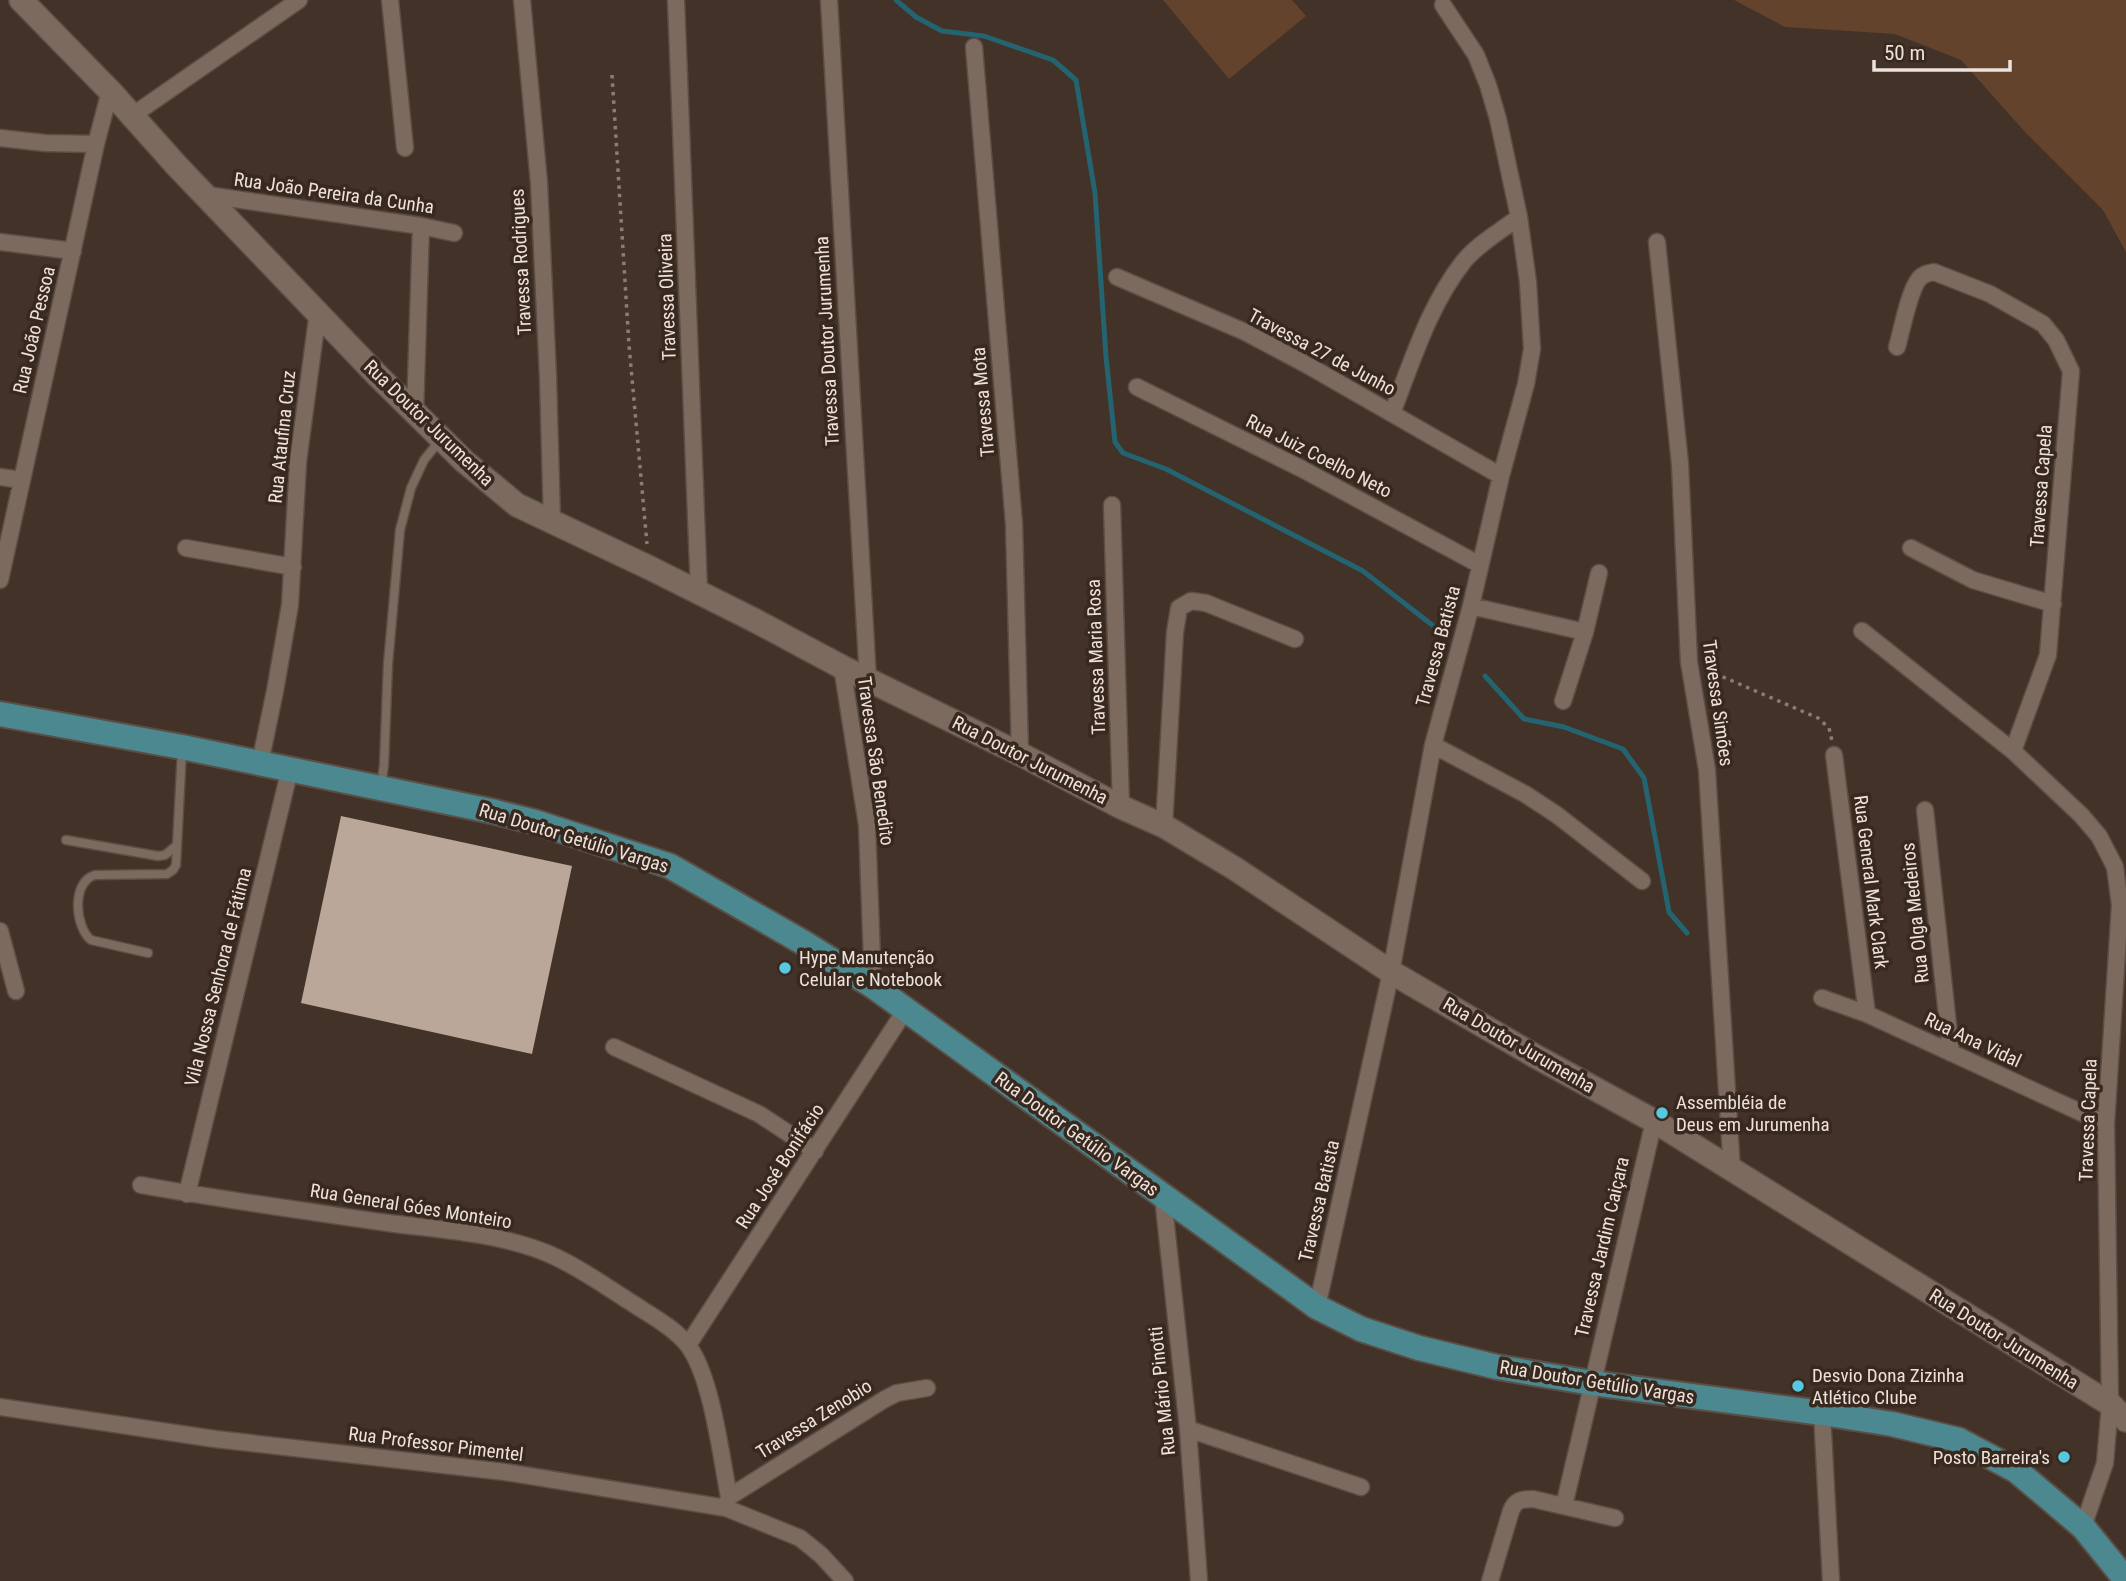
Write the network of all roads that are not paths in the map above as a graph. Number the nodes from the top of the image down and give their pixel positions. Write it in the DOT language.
graph roads {
  1 [pos="21,0"];
  2 [pos="299,0"];
  3 [pos="390,0"];
  4 [pos="522,0"];
  5 [pos="676,0"];
  6 [pos="829,0"];
  7 [pos="1443,5"];
  8 [pos="974,47"];
  9 [pos="110,91"];
  10 [pos="133,115"];
  11 [pos="0,138"];
  12 [pos="96,145"];
  13 [pos="405,148"];
  14 [pos="207,195"];
  15 [pos="1519,217"];
  16 [pos="421,226"];
  17 [pos="454,233"];
  18 [pos="0,242"];
  19 [pos="1657,243"];
  20 [pos="73,251"];
  21 [pos="1117,277"];
  22 [pos="318,312"];
  23 [pos="1897,347"];
  24 [pos="1137,387"];
  25 [pos="415,413"];
  26 [pos="1392,413"];
  27 [pos="441,439"];
  28 [pos="1501,476"];
  29 [pos="0,477"];
  30 [pos="22,480"];
  31 [pos="1112,505"];
  32 [pos="552,522"];
  33 [pos="6,534"];
  34 [pos="186,548"];
  35 [pos="1911,548"];
  36 [pos="1480,565"];
  37 [pos="293,567"];
  38 [pos="1599,573"];
  39 [pos="0,580"];
  40 [pos="699,592"];
  41 [pos="2053,604"];
  42 [pos="1471,606"];
  43 [pos="1862,631"];
  44 [pos="1585,632"];
  45 [pos="1294,639"];
  46 [pos="842,667"];
  47 [pos="868,680"];
  48 [pos="1563,701"];
  49 [pos="0,715"];
  50 [pos="1433,745"];
  51 [pos="182,747"];
  52 [pos="2013,751"];
  53 [pos="1020,754"];
  54 [pos="1834,755"];
  55 [pos="260,763"];
  56 [pos="290,769"];
  57 [pos="380,787"];
  58 [pos="1121,807"];
  59 [pos="1925,810"];
  60 [pos="1164,826"];
  61 [pos="66,840"];
  62 [pos="177,845"];
  63 [pos="1642,881"];
  64 [pos="0,932"];
  65 [pos="148,953"];
  66 [pos="1391,972"];
  67 [pos="873,986"];
  68 [pos="16,991"];
  69 [pos="1822,998"];
  70 [pos="906,1009"];
  71 [pos="1867,1014"];
  72 [pos="614,1047"];
  73 [pos="1951,1053"];
  74 [pos="1654,1121"];
  75 [pos="2106,1124"];
  76 [pos="815,1151"];
  77 [pos="1732,1171"];
  78 [pos="141,1185"];
  79 [pos="187,1194"];
  80 [pos="1163,1197"];
  81 [pos="1317,1307"];
  82 [pos="688,1345"];
  83 [pos="1592,1383"];
  84 [pos="926,1388"];
  85 [pos="0,1407"];
  86 [pos="2118,1412"];
  87 [pos="1822,1413"];
  88 [pos="1188,1429"];
  89 [pos="1362,1487"];
  90 [pos="727,1502"];
  91 [pos="1564,1506"];
  92 [pos="1615,1518"];
  93 [pos="2083,1527"];
  94 [pos="2126,1580"];
  95 [pos="845,1581"];
  96 [pos="1199,1581"];
  97 [pos="1490,1581"];
  98 [pos="1830,1581"];
  1 -- 9 [label="main road, Rua Doutor Jurumenha"];
  2 -- 10 [label="street"];
  3 -- 13 [label="street"];
  4 -- 32 [label="street, Travessa Rodrigues"];
  5 -- 40 [label="street, Travessa Oliveira"];
  6 -- 47 [label="street, Travessa Doutor Jurumenha"];
  7 -- 15 [label="street, Travessa Batista"];
  8 -- 53 [label="street, Travessa Mota"];
  9 -- 10 [label="main road, Rua Doutor Jurumenha"];
  9 -- 12 [label="street, Rua João Pessoa"];
  10 -- 14 [label="main road, Rua Doutor Jurumenha"];
  11 -- 12 [label="street"];
  12 -- 20 [label="street, Rua João Pessoa"];
  14 -- 16 [label="street, Rua João Pereira da Cunha"];
  14 -- 22 [label="main road, Rua Doutor Jurumenha"];
  15 -- 26 [label="street"];
  15 -- 28 [label="street, Travessa Batista"];
  16 -- 17 [label="street, Rua João Pereira da Cunha"];
  16 -- 25 [label="street"];
  18 -- 20 [label="street"];
  19 -- 77 [label="street, Travessa Simões"];
  20 -- 30 [label="street, Rua João Pessoa"];
  21 -- 26 [label="street, Travessa 27 de Junho"];
  22 -- 25 [label="main road, Rua Doutor Jurumenha"];
  22 -- 37 [label="street, Rua Ataufina Cruz"];
  23 -- 41 [label="street, Travessa Capela"];
  24 -- 36 [label="street, Rua Juiz Coelho Neto"];
  25 -- 27 [label="main road, Rua Doutor Jurumenha"];
  26 -- 28 [label="street, Travessa 27 de Junho"];
  27 -- 32 [label="main road, Rua Doutor Jurumenha"];
  27 -- 57 [label="lane"];
  28 -- 36 [label="street, Travessa Batista"];
  29 -- 30 [label="street"];
  30 -- 33 [label="street, Rua João Pessoa"];
  31 -- 58 [label="street, Travessa Maria Rosa"];
  32 -- 40 [label="main road, Rua Doutor Jurumenha"];
  33 -- 39 [label="street, Rua João Pessoa"];
  34 -- 37 [label="street"];
  35 -- 41 [label="street"];
  36 -- 42 [label="street, Travessa Batista"];
  37 -- 55 [label="street, Rua Ataufina Cruz"];
  38 -- 44 [label="street"];
  40 -- 46 [label="main road, Rua Doutor Jurumenha"];
  41 -- 52 [label="street, Travessa Capela"];
  42 -- 44 [label="street"];
  42 -- 50 [label="street, Travessa Batista"];
  43 -- 52 [label="street, Travessa Capela"];
  44 -- 48 [label="street"];
  45 -- 60 [label="street"];
  46 -- 47 [label="main road, Rua Doutor Jurumenha"];
  46 -- 67 [label="street, Travessa São Benedito"];
  47 -- 53 [label="main road, Rua Doutor Jurumenha"];
  49 -- 51 [label="main road, Rua Doutor Getúlio Vargas"];
  50 -- 63 [label="street"];
  50 -- 66 [label="street, Travessa Batista"];
  51 -- 55 [label="main road, Rua Doutor Getúlio Vargas"];
  51 -- 62 [label="lane"];
  52 -- 75 [label="street, Travessa Capela"];
  53 -- 58 [label="main road, Rua Doutor Jurumenha"];
  54 -- 71 [label="street, Rua General Mark Clark"];
  55 -- 56 [label="main road, Rua Doutor Getúlio Vargas"];
  56 -- 57 [label="main road, Rua Doutor Getúlio Vargas"];
  56 -- 79 [label="street, Vila Nossa Senhora de Fátima"];
  57 -- 67 [label="main road, Rua Doutor Getúlio Vargas"];
  58 -- 60 [label="main road, Rua Doutor Jurumenha"];
  59 -- 73 [label="street, Rua Olga Medeiros"];
  60 -- 66 [label="main road, Rua Doutor Jurumenha"];
  61 -- 62 [label="lane"];
  62 -- 65 [label="lane"];
  64 -- 68 [label="street"];
  66 -- 74 [label="main road, Rua Doutor Jurumenha"];
  66 -- 81 [label="street, Travessa Batista"];
  67 -- 70 [label="main road, Rua Doutor Getúlio Vargas"];
  69 -- 71 [label="street, Rua Ana Vidal"];
  70 -- 76 [label="street, Rua José Bonifácio"];
  70 -- 80 [label="main road, Rua Doutor Getúlio Vargas"];
  71 -- 73 [label="street, Rua Ana Vidal"];
  72 -- 76 [label="street"];
  73 -- 75 [label="street, Rua Ana Vidal"];
  74 -- 77 [label="main road, Rua Doutor Jurumenha"];
  74 -- 83 [label="street, Travessa Jardim Caiçara"];
  75 -- 86 [label="street, Travessa Capela"];
  76 -- 82 [label="street, Rua José Bonifácio"];
  77 -- 86 [label="main road, Rua Doutor Jurumenha"];
  78 -- 79 [label="street, Rua General Góes Monteiro"];
  79 -- 82 [label="street, Rua General Góes Monteiro"];
  80 -- 81 [label="main road, Rua Doutor Getúlio Vargas"];
  80 -- 88 [label="street, Rua Mário Pinotti"];
  81 -- 83 [label="main road, Rua Doutor Getúlio Vargas"];
  82 -- 90 [label="street, Rua General Góes Monteiro"];
  83 -- 87 [label="main road, Rua Doutor Getúlio Vargas"];
  83 -- 91 [label="street, Travessa Jardim Caiçara"];
  84 -- 90 [label="street, Travessa Zenobio"];
  85 -- 90 [label="street, Rua Professor Pimentel"];
  86 -- 93 [label="street, Travessa Capela"];
  87 -- 93 [label="main road, Rua Doutor Getúlio Vargas"];
  87 -- 98 [label="street"];
  88 -- 89 [label="street"];
  88 -- 96 [label="street, Rua Mário Pinotti"];
  90 -- 95 [label="street, Rua Professor Pimentel"];
  91 -- 92 [label="street"];
  91 -- 97 [label="street"];
  93 -- 94 [label="main road, Rua Doutor Getúlio Vargas"];
}
